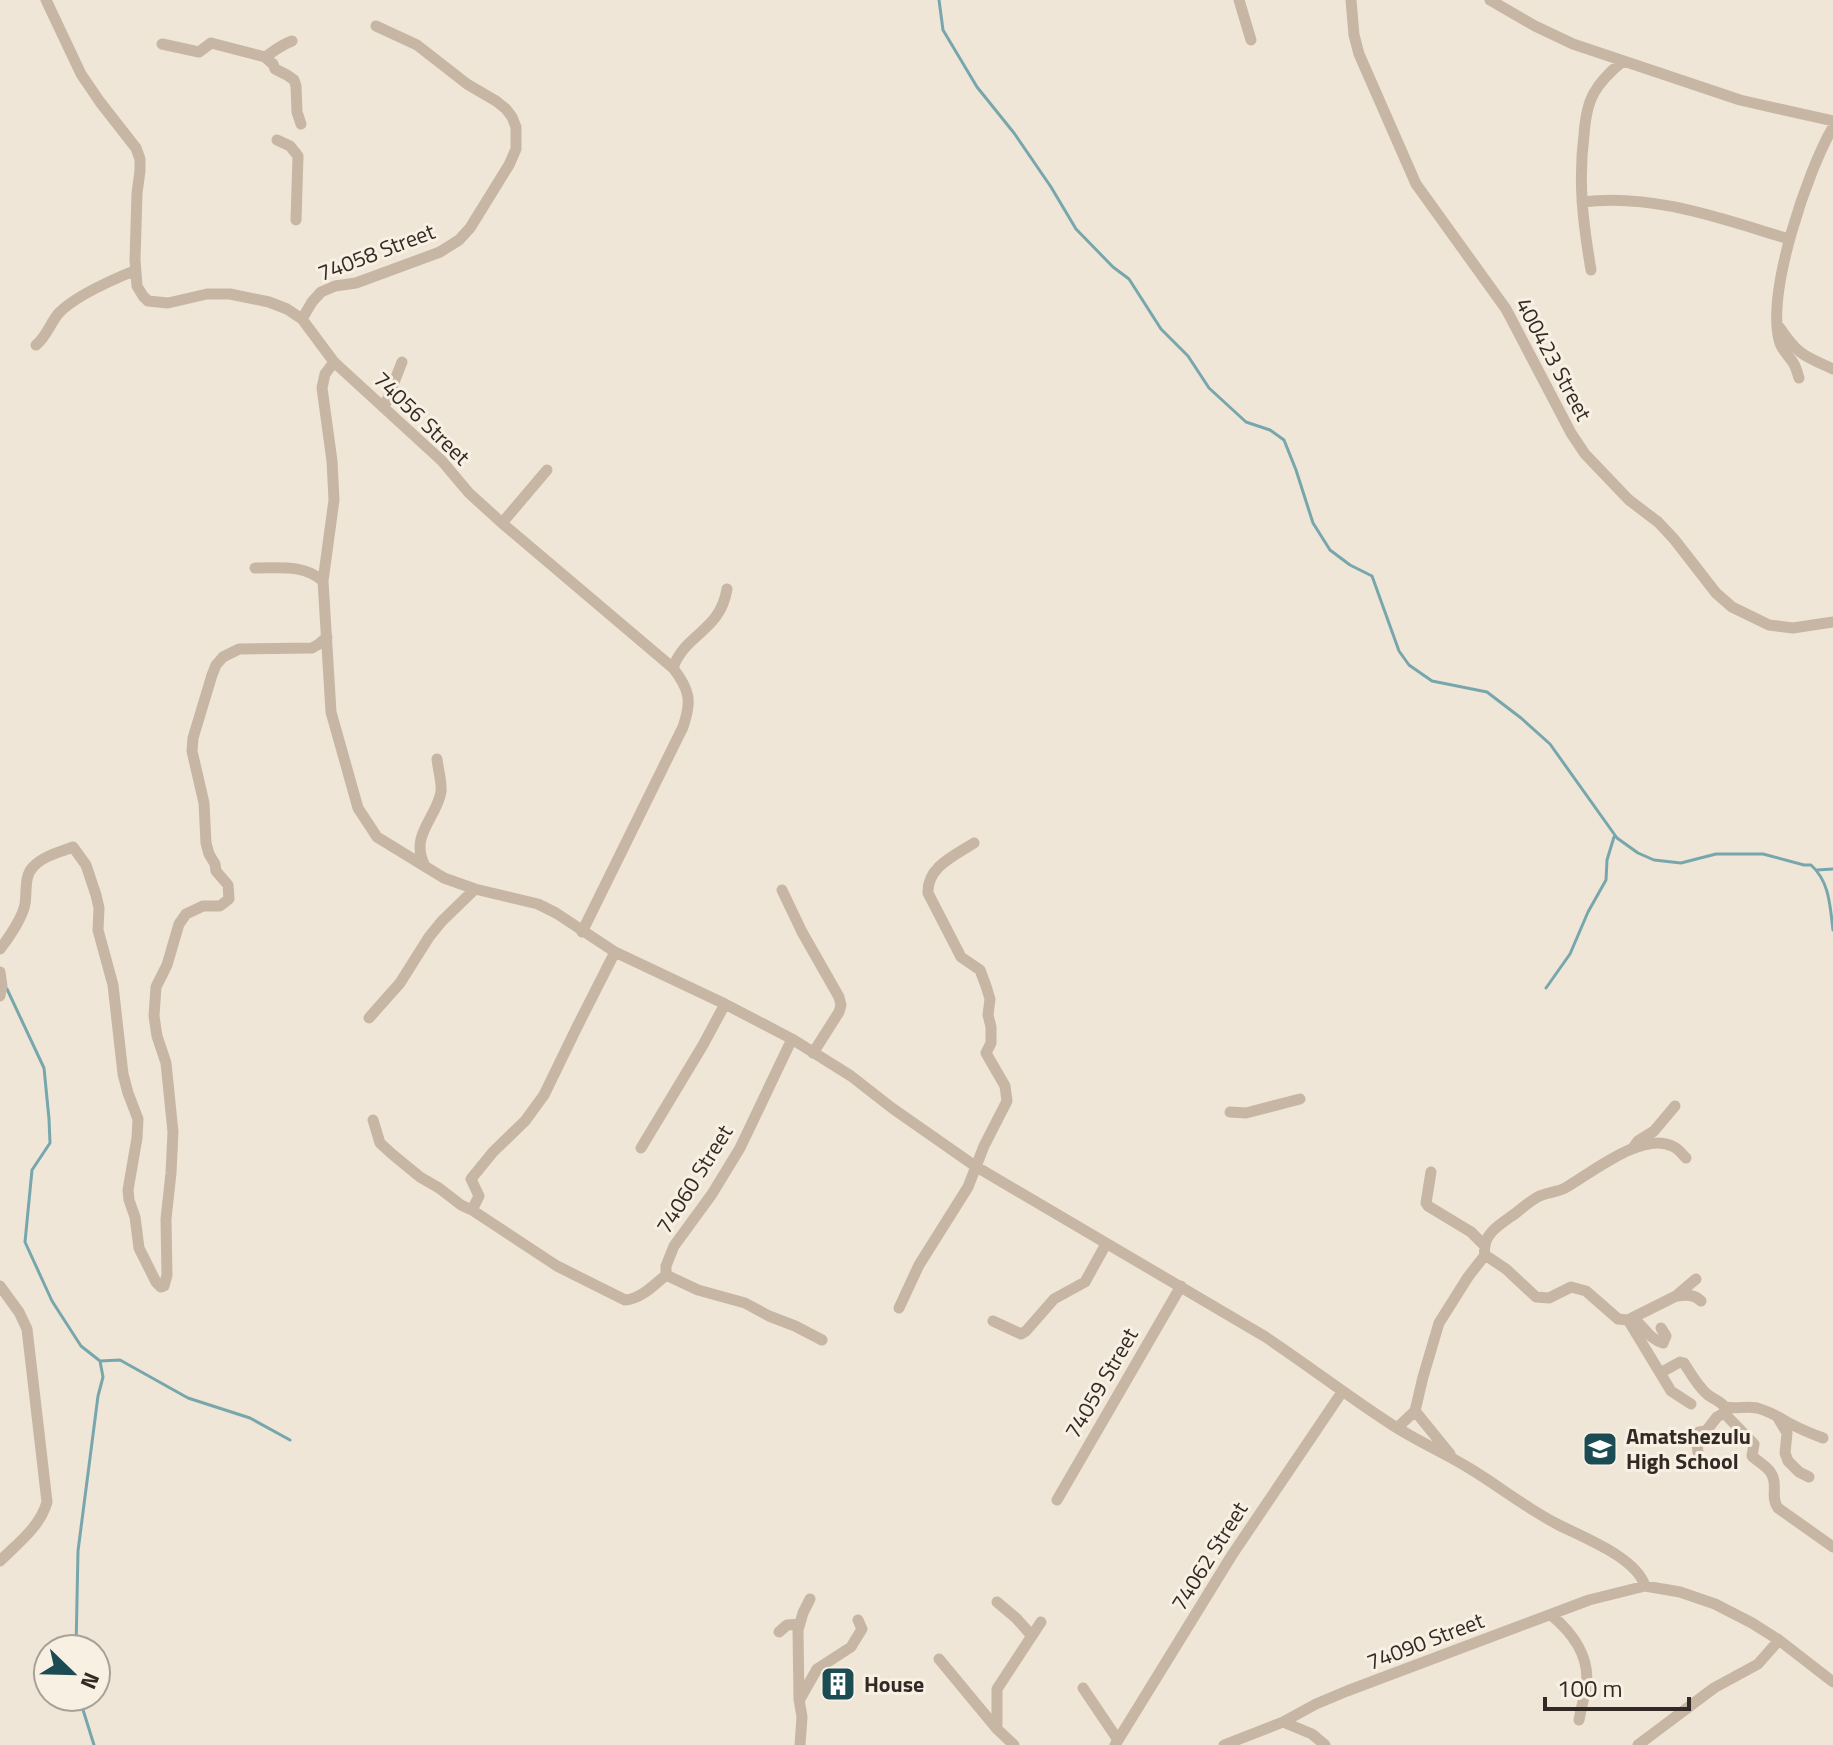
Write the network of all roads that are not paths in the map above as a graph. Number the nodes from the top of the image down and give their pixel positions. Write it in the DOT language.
graph roads {
  1 [pos="46,0"];
  2 [pos="1239,0"];
  3 [pos="1351,0"];
  4 [pos="1490,0"];
  5 [pos="376,26"];
  6 [pos="1251,40"];
  7 [pos="292,41"];
  8 [pos="162,44"];
  9 [pos="265,57"];
  10 [pos="1623,61"];
  11 [pos="1833,121"];
  12 [pos="301,124"];
  13 [pos="1833,127"];
  14 [pos="277,140"];
  15 [pos="1582,202"];
  16 [pos="296,220"];
  17 [pos="1789,239"];
  18 [pos="136,270"];
  19 [pos="1591,270"];
  20 [pos="302,319"];
  21 [pos="1778,324"];
  22 [pos="36,345"];
  23 [pos="334,362"];
  24 [pos="402,362"];
  25 [pos="1833,369"];
  26 [pos="1799,378"];
  27 [pos="384,408"];
  28 [pos="547,470"];
  29 [pos="502,523"];
  30 [pos="255,568"];
  31 [pos="323,581"];
  32 [pos="727,589"];
  33 [pos="1833,622"];
  34 [pos="327,637"];
  35 [pos="673,668"];
  36 [pos="437,759"];
  37 [pos="974,843"];
  38 [pos="426,866"];
  39 [pos="475,889"];
  40 [pos="782,890"];
  41 [pos="582,932"];
  42 [pos="0,949"];
  43 [pos="615,952"];
  44 [pos="0,972"];
  45 [pos="1,991"];
  46 [pos="725,1004"];
  47 [pos="369,1018"];
  48 [pos="792,1039"];
  49 [pos="813,1053"];
  50 [pos="1300,1099"];
  51 [pos="1675,1106"];
  52 [pos="1230,1112"];
  53 [pos="373,1120"];
  54 [pos="641,1148"];
  55 [pos="1632,1148"];
  56 [pos="1686,1158"];
  57 [pos="975,1166"];
  58 [pos="1431,1172"];
  59 [pos="472,1210"];
  60 [pos="1106,1244"];
  61 [pos="1485,1251"];
  62 [pos="666,1275"];
  63 [pos="1696,1279"];
  64 [pos="0,1286"];
  65 [pos="1181,1286"];
  66 [pos="1676,1296"];
  67 [pos="1701,1301"];
  68 [pos="899,1308"];
  69 [pos="1630,1319"];
  70 [pos="993,1321"];
  71 [pos="1661,1328"];
  72 [pos="822,1340"];
  73 [pos="1660,1373"];
  74 [pos="1342,1392"];
  75 [pos="1691,1404"];
  76 [pos="1724,1410"];
  77 [pos="1415,1411"];
  78 [pos="1775,1414"];
  79 [pos="1397,1428"];
  80 [pos="1804,1430"];
  81 [pos="1787,1435"];
  82 [pos="1823,1438"];
  83 [pos="1698,1452"];
  84 [pos="1452,1458"];
  85 [pos="1809,1477"];
  86 [pos="1057,1500"];
  87 [pos="1833,1547"];
  88 [pos="0,1561"];
  89 [pos="1645,1586"];
  90 [pos="810,1599"];
  91 [pos="997,1602"];
  92 [pos="1551,1615"];
  93 [pos="1041,1622"];
  94 [pos="861,1623"];
  95 [pos="800,1624"];
  96 [pos="779,1632"];
  97 [pos="1032,1636"];
  98 [pos="1779,1640"];
  99 [pos="939,1659"];
  100 [pos="1833,1682"];
  101 [pos="1083,1688"];
  102 [pos="799,1699"];
  103 [pos="1579,1720"];
  104 [pos="1283,1722"];
  105 [pos="997,1729"];
  106 [pos="1116,1743"];
  107 [pos="800,1745"];
  108 [pos="1014,1745"];
  109 [pos="1224,1745"];
  110 [pos="1325,1745"];
  111 [pos="1638,1745"];
  1 -- 18 [label="street, 74056 Street"];
  2 -- 6 [label="street"];
  3 -- 33 [label="street, 400423 Street"];
  4 -- 10 [label="street"];
  5 -- 20 [label="street, 74058 Street"];
  7 -- 9 [label="street"];
  8 -- 9 [label="street"];
  9 -- 12 [label="street"];
  10 -- 11 [label="street"];
  10 -- 15 [label="street"];
  13 -- 17 [label="street"];
  14 -- 16 [label="street"];
  15 -- 17 [label="street"];
  15 -- 19 [label="street"];
  17 -- 21 [label="street"];
  18 -- 20 [label="street, 74056 Street"];
  18 -- 22 [label="street"];
  20 -- 23 [label="street, 74056 Street"];
  21 -- 25 [label="street"];
  21 -- 26 [label="street"];
  23 -- 27 [label="street, 74056 Street"];
  23 -- 31 [label="street"];
  24 -- 27 [label="street"];
  27 -- 29 [label="street, 74056 Street"];
  28 -- 29 [label="street"];
  29 -- 35 [label="street, 74056 Street"];
  30 -- 31 [label="street"];
  31 -- 34 [label="street"];
  32 -- 35 [label="street"];
  34 -- 38 [label="street"];
  34 -- 42 [label="street"];
  35 -- 41 [label="street, 74056 Street"];
  36 -- 38 [label="street"];
  37 -- 57 [label="street"];
  38 -- 39 [label="street"];
  39 -- 41 [label="street"];
  39 -- 47 [label="street"];
  40 -- 49 [label="street"];
  41 -- 43 [label="street"];
  43 -- 46 [label="street"];
  43 -- 59 [label="street"];
  44 -- 45 [label="street"];
  46 -- 48 [label="street"];
  46 -- 54 [label="street"];
  48 -- 49 [label="street"];
  48 -- 62 [label="street, 74060 Street"];
  49 -- 57 [label="street"];
  50 -- 52 [label="street"];
  51 -- 55 [label="street"];
  53 -- 59 [label="street"];
  55 -- 56 [label="street"];
  55 -- 61 [label="street"];
  57 -- 60 [label="street"];
  57 -- 68 [label="street"];
  58 -- 61 [label="street"];
  59 -- 62 [label="street"];
  60 -- 65 [label="street"];
  60 -- 70 [label="street"];
  61 -- 69 [label="street"];
  61 -- 77 [label="street"];
  62 -- 72 [label="street"];
  63 -- 66 [label="street"];
  64 -- 88 [label="street"];
  65 -- 74 [label="street"];
  65 -- 86 [label="street, 74059 Street"];
  66 -- 67 [label="street"];
  66 -- 69 [label="street"];
  69 -- 71 [label="street"];
  69 -- 73 [label="street"];
  73 -- 75 [label="street"];
  73 -- 76 [label="street"];
  74 -- 79 [label="street"];
  74 -- 106 [label="street, 74062 Street"];
  76 -- 78 [label="street"];
  76 -- 83 [label="street"];
  76 -- 87 [label="street"];
  77 -- 79 [label="street"];
  77 -- 84 [label="street"];
  78 -- 80 [label="street"];
  78 -- 81 [label="street"];
  79 -- 84 [label="street"];
  80 -- 81 [label="street"];
  80 -- 82 [label="street"];
  81 -- 85 [label="street"];
  84 -- 89 [label="street"];
  89 -- 92 [label="street, 74090 Street"];
  89 -- 98 [label="street"];
  90 -- 95 [label="street"];
  91 -- 97 [label="street"];
  92 -- 103 [label="street"];
  92 -- 104 [label="street, 74090 Street"];
  93 -- 97 [label="street"];
  94 -- 102 [label="street"];
  95 -- 96 [label="street"];
  95 -- 102 [label="street"];
  97 -- 105 [label="street"];
  98 -- 100 [label="street"];
  98 -- 111 [label="street"];
  99 -- 105 [label="street"];
  101 -- 106 [label="street"];
  102 -- 107 [label="street"];
  104 -- 109 [label="street, 74090 Street"];
  104 -- 110 [label="street"];
  105 -- 108 [label="street"];
}
